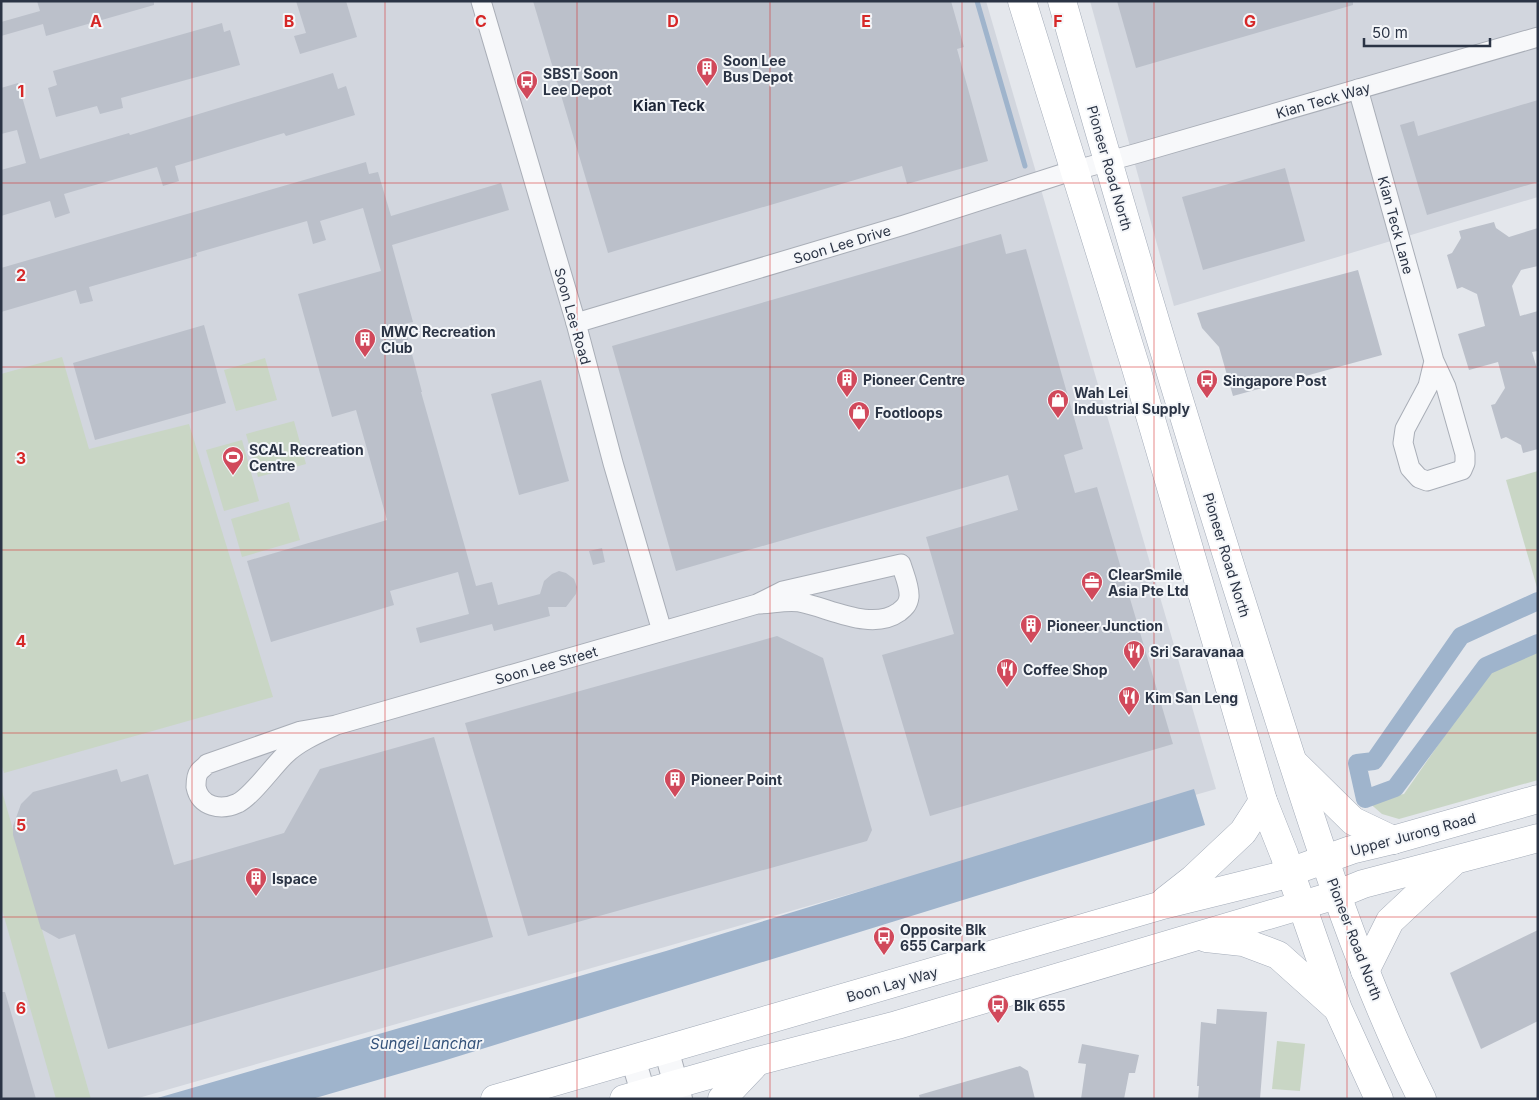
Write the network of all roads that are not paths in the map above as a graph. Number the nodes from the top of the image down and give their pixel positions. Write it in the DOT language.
graph roads {
  1 [pos="481,1"];
  2 [pos="1022,1"];
  3 [pos="1062,1"];
  4 [pos="1538,36"];
  5 [pos="1358,89"];
  6 [pos="1107,162"];
  7 [pos="1074,171"];
  8 [pos="576,323"];
  9 [pos="1434,361"];
  10 [pos="757,604"];
  11 [pos="662,631"];
  12 [pos="336,725"];
  13 [pos="1290,759"];
  14 [pos="1538,800"];
  15 [pos="1263,802"];
  16 [pos="1538,838"];
  17 [pos="1393,840"];
  18 [pos="1324,860"];
  19 [pos="1454,861"];
  20 [pos="1290,872"];
  21 [pos="1336,895"];
  22 [pos="1159,906"];
  23 [pos="1301,906"];
  24 [pos="1197,937"];
  25 [pos="1364,971"];
  26 [pos="1338,1009"];
  27 [pos="666,1049"];
  28 [pos="633,1059"];
  29 [pos="758,1061"];
  30 [pos="678,1092"];
  31 [pos="637,1097"];
  32 [pos="495,1099"];
  33 [pos="722,1099"];
  34 [pos="1379,1099"];
  35 [pos="1422,1099"];
  1 -- 8 [label="street, Soon Lee Road"];
  2 -- 7 [label="main road"];
  3 -- 6 [label="main road, Pioneer Road North"];
  4 -- 5 [label="street, Kian Teck Way"];
  5 -- 6 [label="street, Kian Teck Way"];
  5 -- 9 [label="street, Kian Teck Lane"];
  6 -- 7 [label="street, Soon Lee Drive"];
  6 -- 13 [label="main road, Pioneer Road North"];
  7 -- 8 [label="street, Soon Lee Drive"];
  7 -- 15 [label="main road"];
  8 -- 11 [label="street, Soon Lee Road"];
  9 -- 9 [label="street, Kian Teck Lane"];
  10 -- 10 [label="street, Soon Lee Street"];
  10 -- 11 [label="street, Soon Lee Street"];
  11 -- 12 [label="street, Soon Lee Street"];
  12 -- 12 [label="street, Soon Lee Street"];
  13 -- 17 [label="main road"];
  13 -- 18 [label="main road, Pioneer Road North"];
  14 -- 17 [label="main road, Upper Jurong Road"];
  15 -- 20 [label="main road"];
  15 -- 22 [label="main road"];
  16 -- 19 [label="main road"];
  17 -- 18 [label="main road, Upper Jurong Road"];
  18 -- 20 [label="main road, Upper Jurong Road"];
  18 -- 21 [label="main road, Pioneer Road North"];
  19 -- 21 [label="main road"];
  19 -- 25 [label="main road"];
  20 -- 22 [label="main road, Boon Lay Way"];
  20 -- 23 [label="main road"];
  21 -- 23 [label="main road"];
  21 -- 25 [label="main road, Pioneer Road North"];
  22 -- 27 [label="main road, Boon Lay Way"];
  23 -- 24 [label="main road"];
  23 -- 26 [label="main road"];
  24 -- 26 [label="main road"];
  24 -- 29 [label="main road"];
  25 -- 35 [label="main road, Pioneer Road North"];
  26 -- 34 [label="main road"];
  27 -- 28 [label="main road, Boon Lay Way"];
  27 -- 30 [label="street"];
  28 -- 31 [label="street"];
  28 -- 32 [label="main road, Boon Lay Way"];
  29 -- 30 [label="main road"];
  29 -- 33 [label="main road"];
  30 -- 31 [label="main road"];
}
